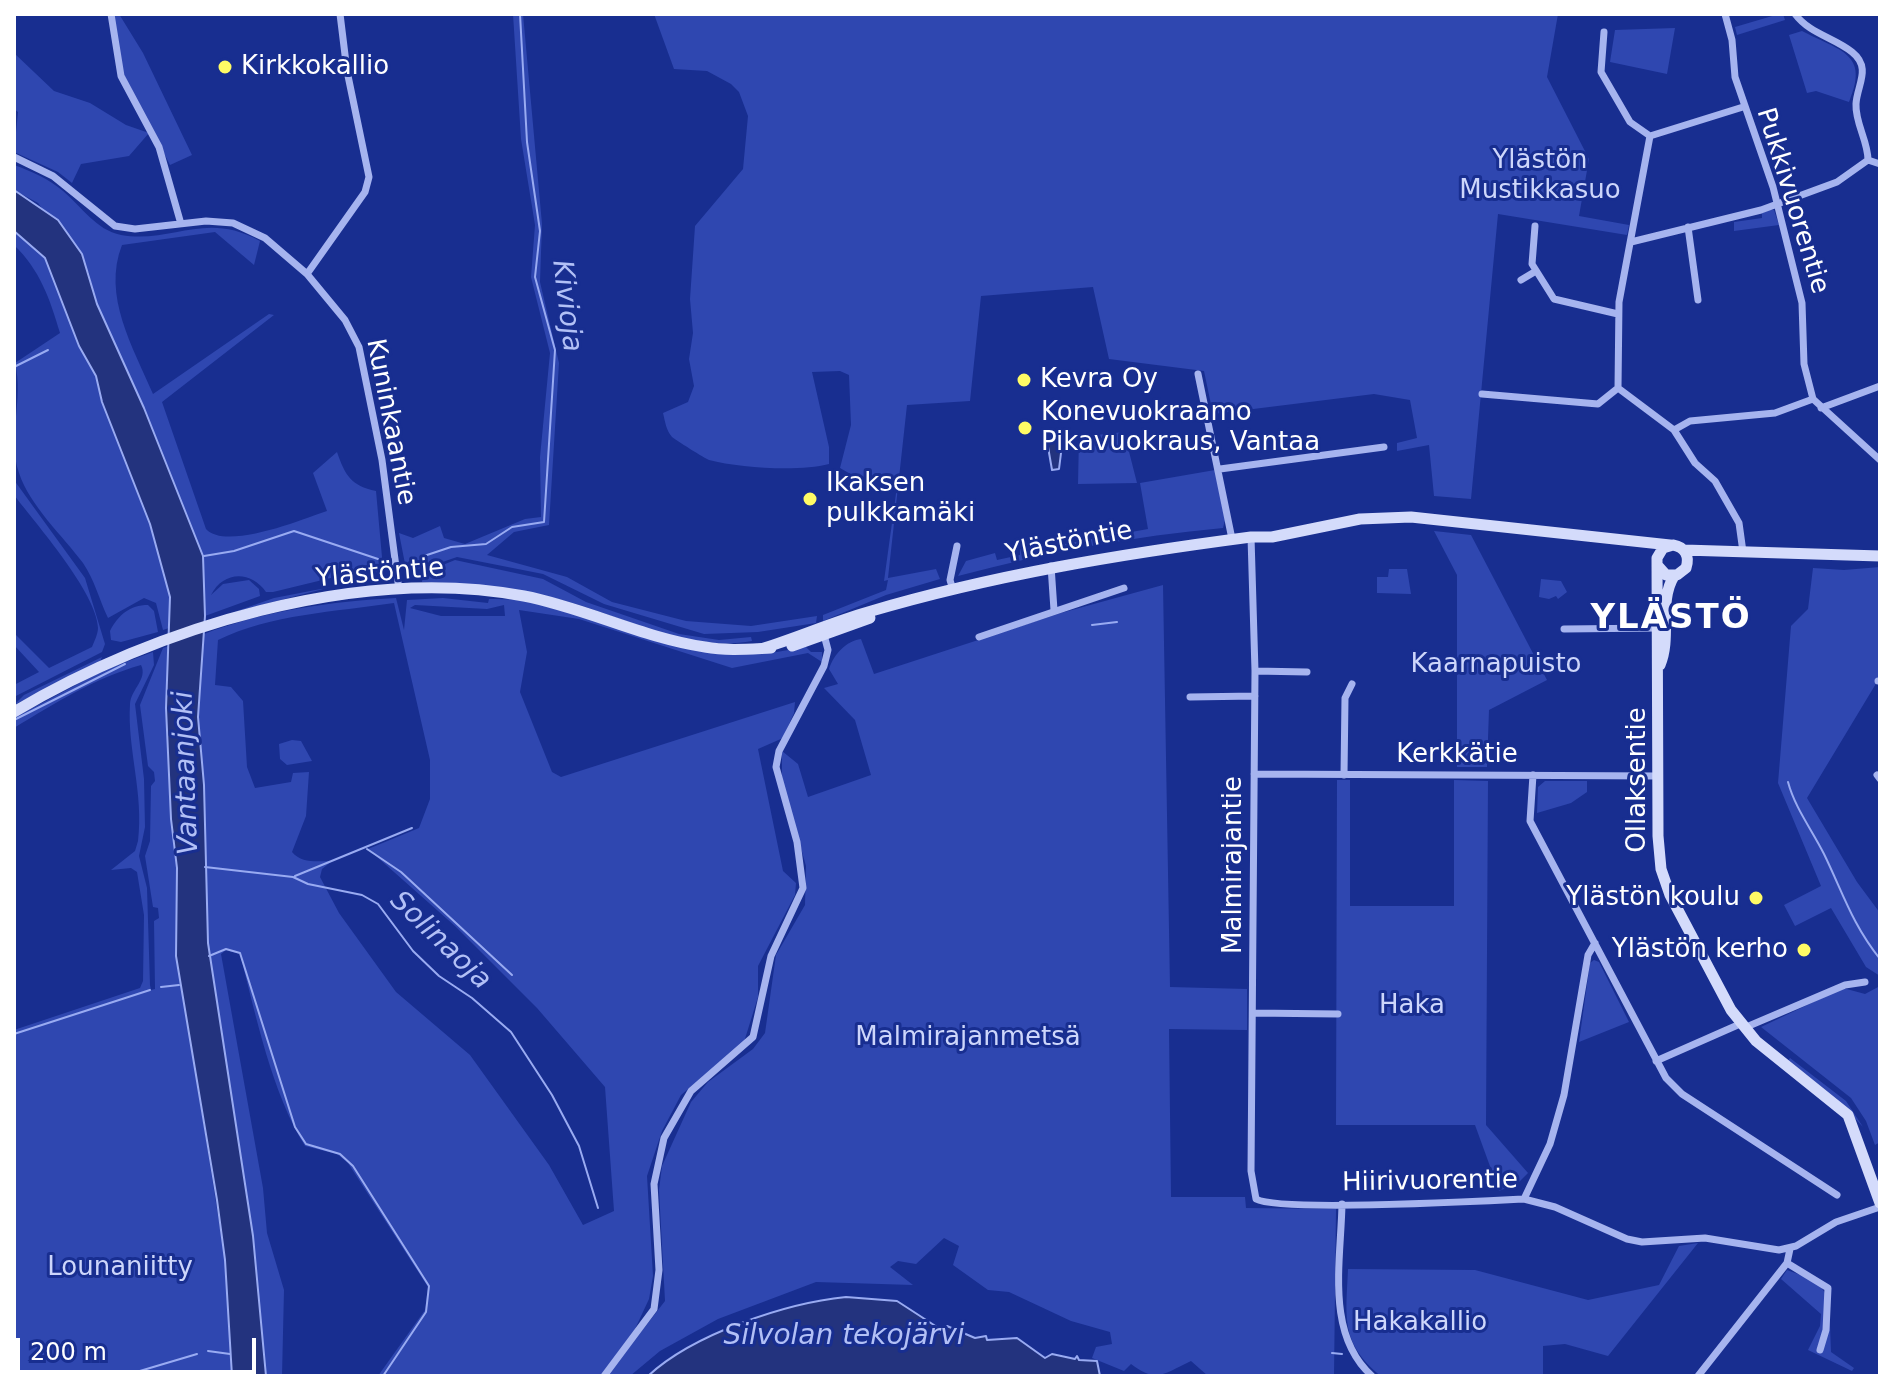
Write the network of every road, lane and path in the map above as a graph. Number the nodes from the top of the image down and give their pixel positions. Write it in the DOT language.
graph roads {
  1 [pos="111,14"];
  2 [pos="340,14"];
  3 [pos="1725,14"];
  4 [pos="1795,14"];
  5 [pos="1604,32"];
  6 [pos="1743,107"];
  7 [pos="1650,136"];
  8 [pos="14,157"];
  9 [pos="1868,160"];
  10 [pos="1880,164"];
  11 [pos="1777,204"];
  12 [pos="181,224"];
  13 [pos="1535,226"];
  14 [pos="1688,227"];
  15 [pos="1631,242"];
  16 [pos="1536,271"];
  17 [pos="307,274"];
  18 [pos="1521,280"];
  19 [pos="1698,300"];
  20 [pos="1618,314"];
  21 [pos="1198,374"];
  22 [pos="1880,386"];
  23 [pos="1618,388"];
  24 [pos="1482,394"];
  25 [pos="1813,399"];
  26 [pos="1821,408"];
  27 [pos="1674,430"];
  28 [pos="1384,447"];
  29 [pos="1880,460"];
  30 [pos="1220,469"];
  31 [pos="1251,537"];
  32 [pos="1232,539"];
  33 [pos="1635,541"];
  34 [pos="1670,545"];
  35 [pos="957,546"];
  36 [pos="1684,550"];
  37 [pos="1743,552"];
  38 [pos="1714,553"];
  39 [pos="1880,556"];
  40 [pos="1657,562"];
  41 [pos="1051,566"];
  42 [pos="1686,568"];
  43 [pos="1674,576"];
  44 [pos="1124,588"];
  45 [pos="399,590"];
  46 [pos="953,590"];
  47 [pos="1054,610"];
  48 [pos="1661,628"];
  49 [pos="1564,629"];
  50 [pos="823,633"];
  51 [pos="979,637"];
  52 [pos="1255,671"];
  53 [pos="1307,672"];
  54 [pos="1352,684"];
  55 [pos="1255,696"];
  56 [pos="1190,697"];
  57 [pos="14,712"];
  58 [pos="1254,774"];
  59 [pos="1344,775"];
  60 [pos="1533,775"];
  61 [pos="1659,776"];
  62 [pos="1595,943"];
  63 [pos="1865,982"];
  64 [pos="1253,1013"];
  65 [pos="1338,1014"];
  66 [pos="1742,1026"];
  67 [pos="1656,1061"];
  68 [pos="1254,1193"];
  69 [pos="1837,1195"];
  70 [pos="1524,1199"];
  71 [pos="1342,1204"];
  72 [pos="1880,1205"];
  73 [pos="1790,1249"];
  74 [pos="1787,1263"];
  75 [pos="1820,1350"];
  76 [pos="604,1376"];
  77 [pos="1372,1376"];
  78 [pos="1698,1376"];
  1 -- 12 [label="street"];
  2 -- 17 [label="street"];
  3 -- 6 [label="street, Pukkivuorentie"];
  4 -- 9 [label="street"];
  5 -- 7 [label="street"];
  6 -- 7 [label="street"];
  6 -- 11 [label="street, Pukkivuorentie"];
  7 -- 15 [label="street"];
  8 -- 12 [label="street, Kuninkaantie"];
  9 -- 10 [label="street"];
  9 -- 11 [label="street"];
  11 -- 14 [label="street"];
  11 -- 25 [label="street, Pukkivuorentie"];
  12 -- 17 [label="street, Kuninkaantie"];
  13 -- 16 [label="street"];
  14 -- 15 [label="street"];
  14 -- 19 [label="street"];
  15 -- 20 [label="street"];
  16 -- 18 [label="street"];
  16 -- 20 [label="street"];
  17 -- 45 [label="street, Kuninkaantie"];
  20 -- 23 [label="street"];
  21 -- 30 [label="street"];
  22 -- 26 [label="street"];
  23 -- 24 [label="street"];
  23 -- 27 [label="street"];
  25 -- 26 [label="street"];
  25 -- 27 [label="street"];
  26 -- 29 [label="street"];
  27 -- 37 [label="street"];
  28 -- 30 [label="street"];
  30 -- 32 [label="street"];
  31 -- 32 [label="main road, Ylästöntie"];
  31 -- 33 [label="main road, Ylästöntie"];
  31 -- 52 [label="street, Malmirajantie"];
  32 -- 41 [label="main road, Ylästöntie"];
  33 -- 34 [label="main road, Ylästöntie"];
  33 -- 40 [label="main road"];
  34 -- 36 [label="main road, Ylästöntie"];
  34 -- 40 [label="main road"];
  35 -- 46 [label="street"];
  36 -- 38 [label="main road, Ylästöntie"];
  36 -- 42 [label="main road"];
  37 -- 38 [label="main road, Ylästöntie"];
  37 -- 39 [label="main road, Ylästöntie"];
  38 -- 42 [label="main road, Ylästöntie"];
  40 -- 43 [label="main road"];
  40 -- 48 [label="main road, Ollaksentie"];
  41 -- 46 [label="main road, Ylästöntie"];
  41 -- 47 [label="street"];
  42 -- 43 [label="main road, Ylästöntie"];
  43 -- 48 [label="main road, Ollaksentie"];
  44 -- 47 [label="street"];
  45 -- 50 [label="main road, Ylästöntie"];
  45 -- 57 [label="main road, Ylästöntie"];
  46 -- 50 [label="main road, Ylästöntie"];
  47 -- 51 [label="street"];
  48 -- 49 [label="street"];
  48 -- 61 [label="main road, Ollaksentie"];
  50 -- 76 [label="street"];
  52 -- 53 [label="street"];
  52 -- 55 [label="street, Malmirajantie"];
  54 -- 59 [label="street"];
  55 -- 56 [label="street"];
  55 -- 58 [label="street, Malmirajantie"];
  58 -- 59 [label="street, Kerkkätie"];
  58 -- 64 [label="street, Malmirajantie"];
  59 -- 60 [label="street, Kerkkätie"];
  60 -- 61 [label="street, Kerkkätie"];
  60 -- 62 [label="street"];
  61 -- 66 [label="main road, Ollaksentie"];
  62 -- 67 [label="street"];
  62 -- 70 [label="street"];
  63 -- 66 [label="street"];
  64 -- 65 [label="street"];
  64 -- 68 [label="street, Malmirajantie"];
  66 -- 67 [label="street"];
  66 -- 72 [label="main road, Ollaksentie"];
  67 -- 69 [label="street"];
  68 -- 71 [label="street, Hiirivuorentie"];
  70 -- 71 [label="street, Hiirivuorentie"];
  70 -- 73 [label="street, Hiirivuorentie"];
  71 -- 77 [label="street"];
  72 -- 73 [label="street"];
  73 -- 74 [label="street"];
  74 -- 75 [label="street"];
  74 -- 78 [label="street"];
}
